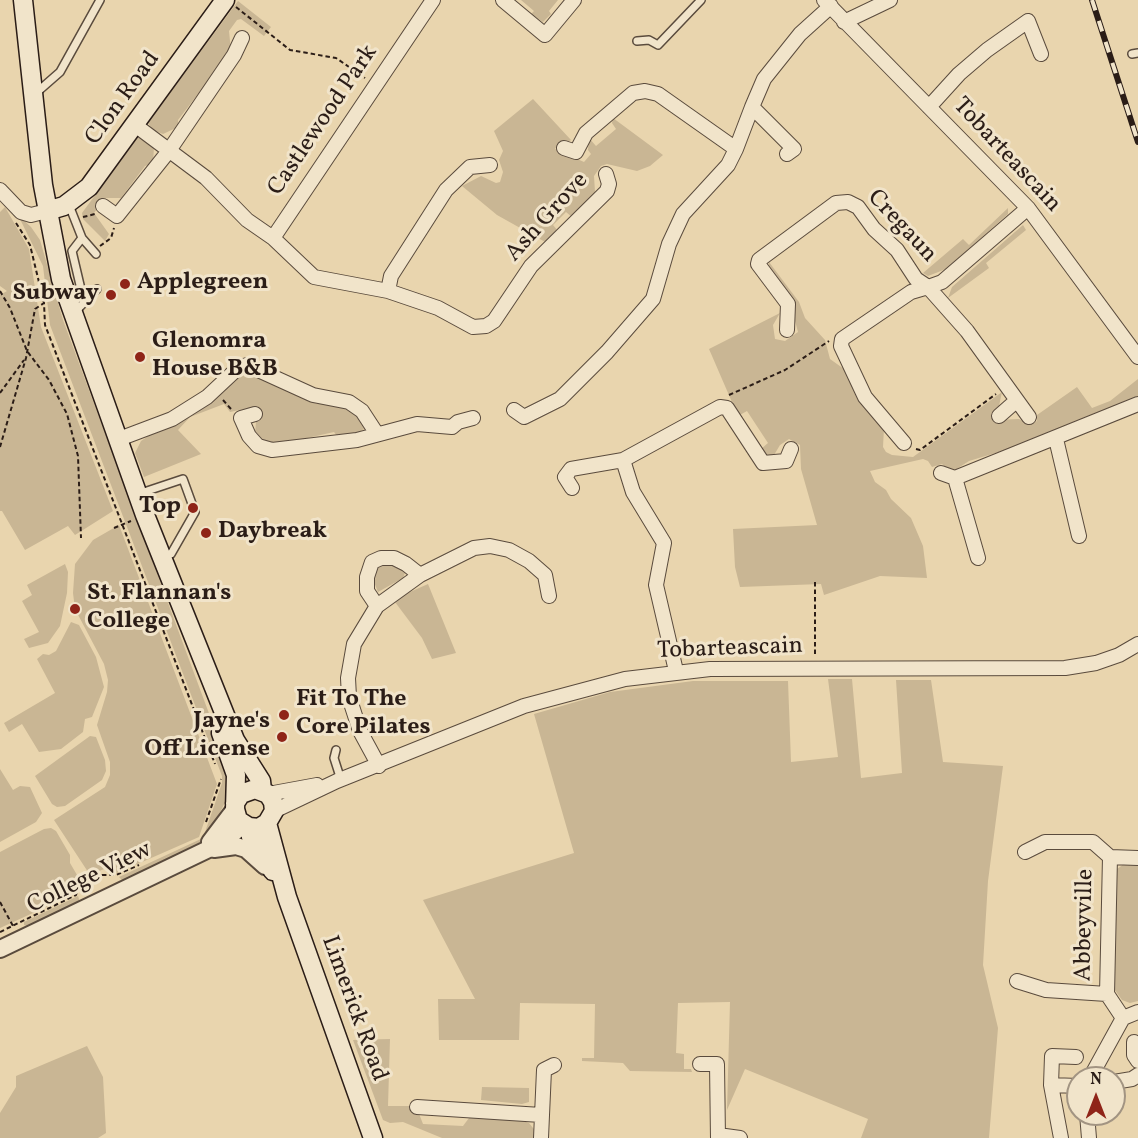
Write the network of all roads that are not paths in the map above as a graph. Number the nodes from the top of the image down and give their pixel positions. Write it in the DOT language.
graph roads {
  1 [pos="23,0"];
  2 [pos="100,0"];
  3 [pos="433,0"];
  4 [pos="503,0"];
  5 [pos="574,0"];
  6 [pos="701,0"];
  7 [pos="890,0"];
  8 [pos="229,3"];
  9 [pos="827,3"];
  10 [pos="861,5"];
  11 [pos="844,22"];
  12 [pos="242,38"];
  13 [pos="638,42"];
  14 [pos="1041,54"];
  15 [pos="34,94"];
  16 [pos="752,107"];
  17 [pos="929,107"];
  18 [pos="135,125"];
  19 [pos="736,149"];
  20 [pos="570,150"];
  21 [pos="168,152"];
  22 [pos="787,154"];
  23 [pos="490,165"];
  24 [pos="606,174"];
  25 [pos="0,190"];
  26 [pos="103,206"];
  27 [pos="1028,208"];
  28 [pos="72,210"];
  29 [pos="47,211"];
  30 [pos="82,238"];
  31 [pos="273,238"];
  32 [pos="64,253"];
  33 [pos="95,253"];
  34 [pos="928,287"];
  35 [pos="97,289"];
  36 [pos="388,291"];
  37 [pos="79,308"];
  38 [pos="494,321"];
  39 [pos="787,330"];
  40 [pos="1138,357"];
  41 [pos="1016,401"];
  42 [pos="1138,404"];
  43 [pos="514,410"];
  44 [pos="255,414"];
  45 [pos="999,416"];
  46 [pos="1029,417"];
  47 [pos="473,418"];
  48 [pos="377,434"];
  49 [pos="119,439"];
  50 [pos="1056,439"];
  51 [pos="904,443"];
  52 [pos="791,449"];
  53 [pos="623,460"];
  54 [pos="942,473"];
  55 [pos="955,478"];
  56 [pos="572,488"];
  57 [pos="138,494"];
  58 [pos="1079,536"];
  59 [pos="162,557"];
  60 [pos="978,558"];
  61 [pos="420,575"];
  62 [pos="549,596"];
  63 [pos="377,606"];
  64 [pos="1138,644"];
  65 [pos="676,671"];
  66 [pos="336,750"];
  67 [pos="379,766"];
  68 [pos="339,781"];
  69 [pos="268,805"];
  70 [pos="235,806"];
  71 [pos="246,826"];
  72 [pos="201,852"];
  73 [pos="1025,852"];
  74 [pos="1110,857"];
  75 [pos="1138,858"];
  76 [pos="287,897"];
  77 [pos="0,949"];
  78 [pos="1017,981"];
  79 [pos="1107,994"];
  80 [pos="1138,1012"];
  81 [pos="1123,1018"];
  82 [pos="1134,1042"];
  83 [pos="1076,1057"];
  84 [pos="1138,1061"];
  85 [pos="700,1064"];
  86 [pos="554,1065"];
  87 [pos="1097,1066"];
  88 [pos="1051,1085"];
  89 [pos="1066,1086"];
  90 [pos="417,1107"];
  91 [pos="541,1115"];
  92 [pos="718,1137"];
  93 [pos="373,1138"];
  94 [pos="541,1138"];
  95 [pos="740,1138"];
  96 [pos="1061,1138"];
  1 -- 15 [label="main road"];
  2 -- 15 [label="lane"];
  3 -- 31 [label="street, Castlewood Park"];
  4 -- 5 [label="street"];
  6 -- 13 [label="lane"];
  7 -- 10 [label="street"];
  8 -- 18 [label="main road, Clon Road"];
  9 -- 11 [label="street, Tobarteascain"];
  9 -- 16 [label="street"];
  10 -- 11 [label="street"];
  11 -- 17 [label="street, Tobarteascain"];
  12 -- 21 [label="street"];
  14 -- 17 [label="street"];
  15 -- 29 [label="main road"];
  16 -- 19 [label="street"];
  16 -- 22 [label="street"];
  17 -- 27 [label="street, Tobarteascain"];
  18 -- 21 [label="street, Castlewood Park"];
  18 -- 28 [label="main road, Clon Road"];
  19 -- 20 [label="street"];
  19 -- 43 [label="street"];
  21 -- 26 [label="street"];
  21 -- 31 [label="street, Castlewood Park"];
  23 -- 36 [label="street"];
  24 -- 38 [label="street, Ash Grove"];
  25 -- 29 [label="street"];
  27 -- 34 [label="street, Cregaun"];
  27 -- 40 [label="street, Tobarteascain"];
  28 -- 29 [label="main road, Clon Road"];
  28 -- 30 [label="lane"];
  29 -- 32 [label="main road"];
  30 -- 32 [label="lane"];
  30 -- 33 [label="lane"];
  31 -- 36 [label="street, Castlewood Park"];
  32 -- 37 [label="main road"];
  34 -- 39 [label="street, Cregaun"];
  34 -- 41 [label="street, Cregaun"];
  34 -- 51 [label="street, Cregaun"];
  35 -- 37 [label="lane"];
  36 -- 38 [label="street, Castlewood Park"];
  37 -- 49 [label="main road"];
  41 -- 45 [label="street"];
  41 -- 46 [label="street, Cregaun"];
  42 -- 50 [label="street"];
  44 -- 48 [label="street"];
  47 -- 48 [label="street"];
  48 -- 49 [label="street"];
  49 -- 57 [label="main road"];
  50 -- 55 [label="street"];
  50 -- 58 [label="street"];
  52 -- 53 [label="street"];
  53 -- 56 [label="street"];
  53 -- 65 [label="street"];
  54 -- 55 [label="street"];
  55 -- 60 [label="street"];
  57 -- 59 [label="main road"];
  57 -- 59 [label="lane"];
  59 -- 69 [label="main road, Limerick Road"];
  59 -- 70 [label="main road"];
  61 -- 62 [label="street"];
  61 -- 63 [label="street"];
  61 -- 63 [label="street"];
  63 -- 67 [label="street"];
  64 -- 65 [label="street, Tobarteascain"];
  65 -- 67 [label="street, Tobarteascain"];
  66 -- 68 [label="lane"];
  67 -- 68 [label="street, Tobarteascain"];
  68 -- 69 [label="street, Tobarteascain"];
  69 -- 70 [label="main road"];
  69 -- 71 [label="main road"];
  69 -- 76 [label="main road, Limerick Road"];
  70 -- 71 [label="main road"];
  70 -- 72 [label="street, College View"];
  71 -- 72 [label="street, College View"];
  71 -- 76 [label="main road, Limerick Road"];
  72 -- 76 [label="street, College View"];
  72 -- 77 [label="street, College View"];
  73 -- 74 [label="street, Abbeyville"];
  74 -- 75 [label="street, Abbeyville"];
  74 -- 79 [label="street, Abbeyville"];
  76 -- 93 [label="main road, Limerick Road"];
  78 -- 79 [label="street, Abbeyville"];
  79 -- 81 [label="street, Abbeyville"];
  80 -- 81 [label="street"];
  81 -- 87 [label="street"];
  82 -- 84 [label="street"];
  83 -- 88 [label="street"];
  85 -- 92 [label="street"];
  86 -- 91 [label="street"];
  88 -- 89 [label="street"];
  88 -- 96 [label="street"];
  90 -- 91 [label="street"];
  91 -- 94 [label="street"];
  92 -- 95 [label="street"];
}
